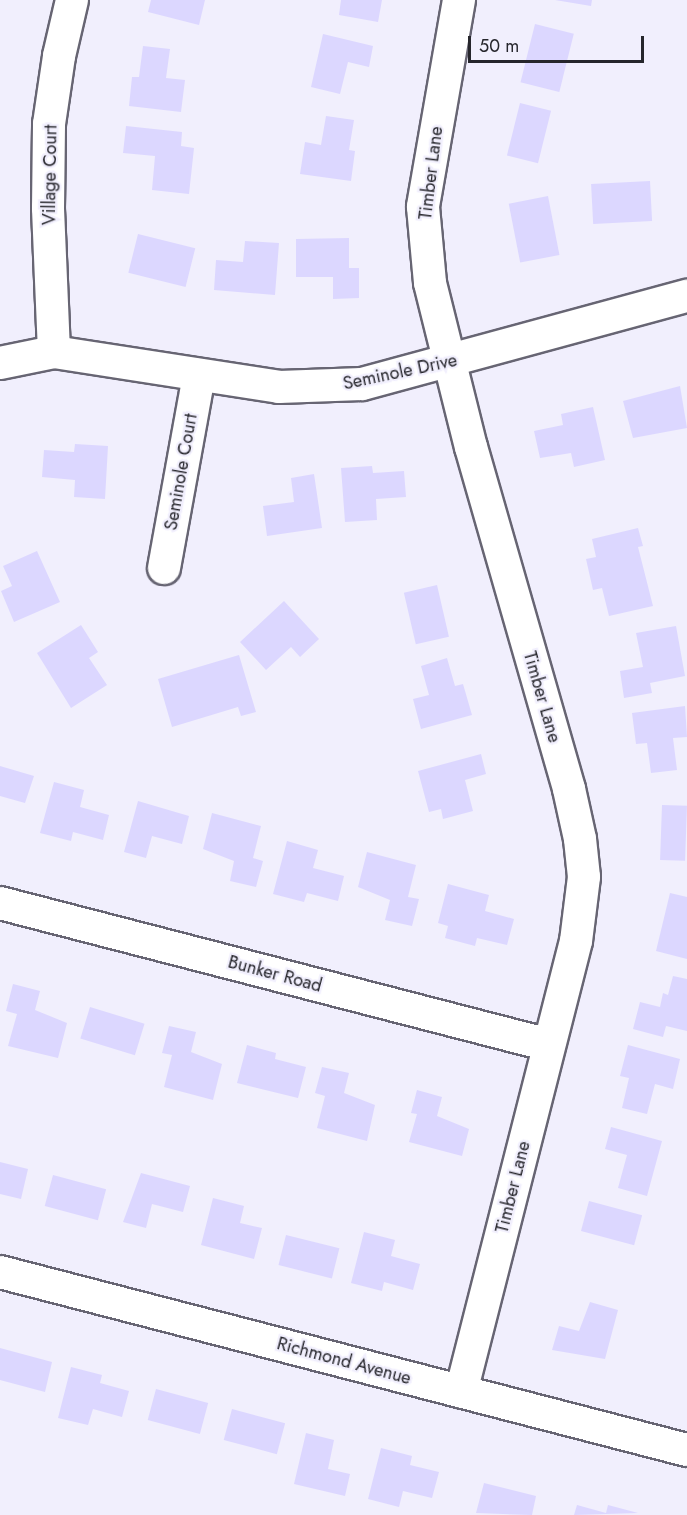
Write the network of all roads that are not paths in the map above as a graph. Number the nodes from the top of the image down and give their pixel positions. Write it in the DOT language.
graph roads {
  1 [pos="72,0"];
  2 [pos="459,0"];
  3 [pos="687,296"];
  4 [pos="54,352"];
  5 [pos="0,363"];
  6 [pos="450,363"];
  7 [pos="199,375"];
  8 [pos="164,568"];
  9 [pos="0,903"];
  10 [pos="549,1045"];
  11 [pos="0,1272"];
  12 [pos="460,1392"];
  13 [pos="687,1450"];
  1 -- 4 [label="street, Village Court"];
  2 -- 6 [label="street, Timber Lane"];
  3 -- 6 [label="street, Seminole Drive"];
  4 -- 5 [label="street, Seminole Drive"];
  4 -- 7 [label="street, Seminole Drive"];
  6 -- 7 [label="street, Seminole Drive"];
  6 -- 10 [label="street, Timber Lane"];
  7 -- 8 [label="street, Seminole Court"];
  9 -- 10 [label="street, Bunker Road"];
  10 -- 12 [label="street, Timber Lane"];
  11 -- 12 [label="street, Richmond Avenue"];
  12 -- 13 [label="street, Richmond Avenue"];
}
